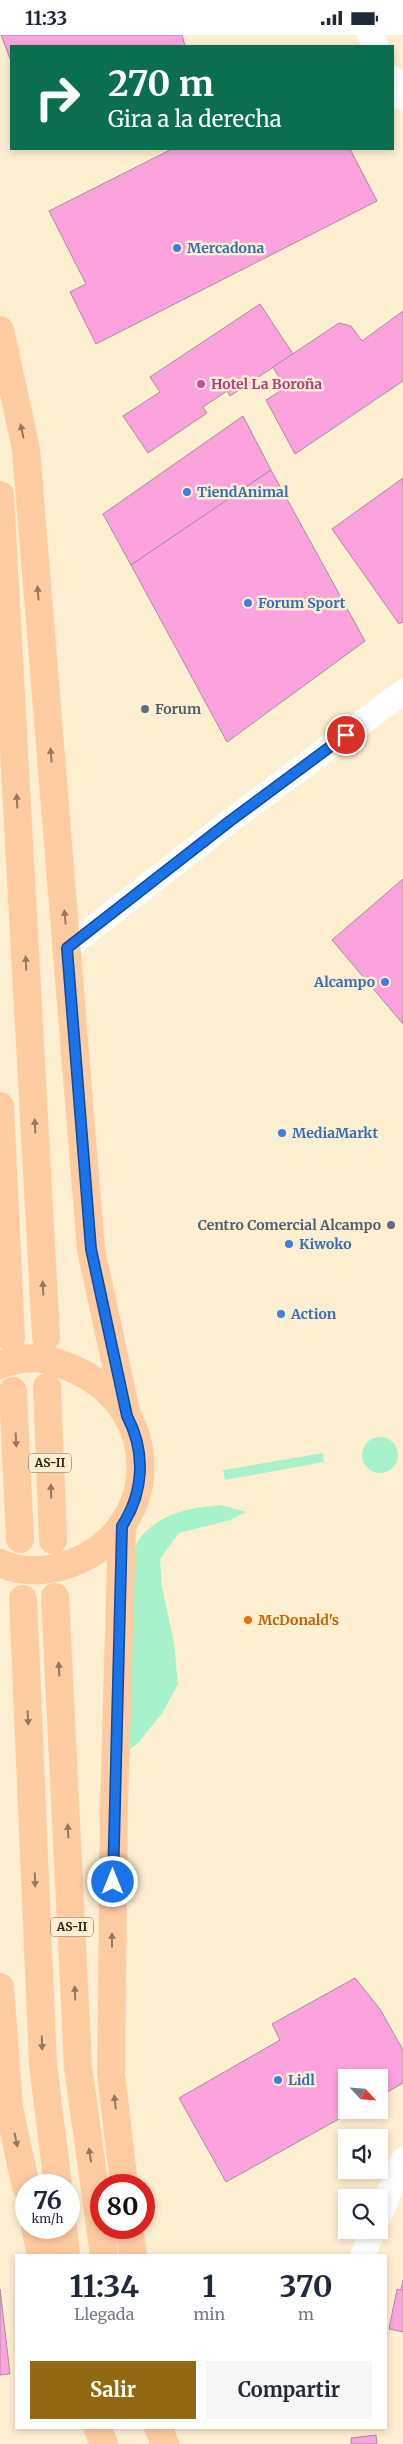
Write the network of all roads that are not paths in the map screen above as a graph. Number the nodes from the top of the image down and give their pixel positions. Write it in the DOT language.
graph roads {
  1 [pos="394,82"];
  2 [pos="403,98"];
  3 [pos="0,330"];
  4 [pos="0,495"];
  5 [pos="403,692"];
  6 [pos="67,948"];
  7 [pos="0,1107"];
  8 [pos="46,1337"];
  9 [pos="11,1338"];
  10 [pos="0,1365"];
  11 [pos="47,1387"];
  12 [pos="13,1391"];
  13 [pos="127,1416"];
  14 [pos="122,1526"];
  15 [pos="20,1539"];
  16 [pos="52,1539"];
  17 [pos="0,1563"];
  18 [pos="55,1597"];
  19 [pos="23,1599"];
  20 [pos="0,1987"];
  21 [pos="5,2108"];
  22 [pos="403,2160"];
  23 [pos="23,2174"];
  24 [pos="57,2174"];
  25 [pos="123,2174"];
  26 [pos="388,2196"];
  27 [pos="38,2239"];
  28 [pos="64,2239"];
  29 [pos="130,2239"];
  30 [pos="369,2239"];
  31 [pos="41,2254"];
  32 [pos="66,2254"];
  33 [pos="104,2254"];
  34 [pos="132,2254"];
  35 [pos="363,2254"];
  36 [pos="98,2429"];
  37 [pos="119,2429"];
  38 [pos="159,2429"];
  39 [pos="177,2429"];
  40 [pos="104,2444"];
  41 [pos="124,2444"];
  42 [pos="165,2444"];
  43 [pos="181,2444"];
  1 -- 2 [label="street"];
  6 -- 3 [label="highway, one-way"];
  8 -- 4 [label="highway, one-way"];
  5 -- 6 [label="street"];
  6 -- 13 [label="highway"];
  7 -- 9 [label="highway"];
  10 -- 13 [label="highway"];
  16 -- 11 [label="highway, AS-II, one-way"];
  12 -- 15 [label="highway, AS-II, one-way"];
  13 -- 14 [label="highway"];
  14 -- 17 [label="highway"];
  25 -- 14 [label="highway, one-way"];
  33 -- 18 [label="highway, AS-II, one-way"];
  19 -- 24 [label="highway, AS-II, one-way"];
  20 -- 21 [label="highway"];
  21 -- 23 [label="highway, one-way"];
  22 -- 26 [label="street"];
  27 -- 31 [label="highway"];
  28 -- 32 [label="highway"];
  29 -- 34 [label="highway"];
  30 -- 35 [label="street"];
  36 -- 40 [label="highway"];
  37 -- 41 [label="highway"];
  38 -- 42 [label="highway"];
  39 -- 43 [label="highway"];
}
